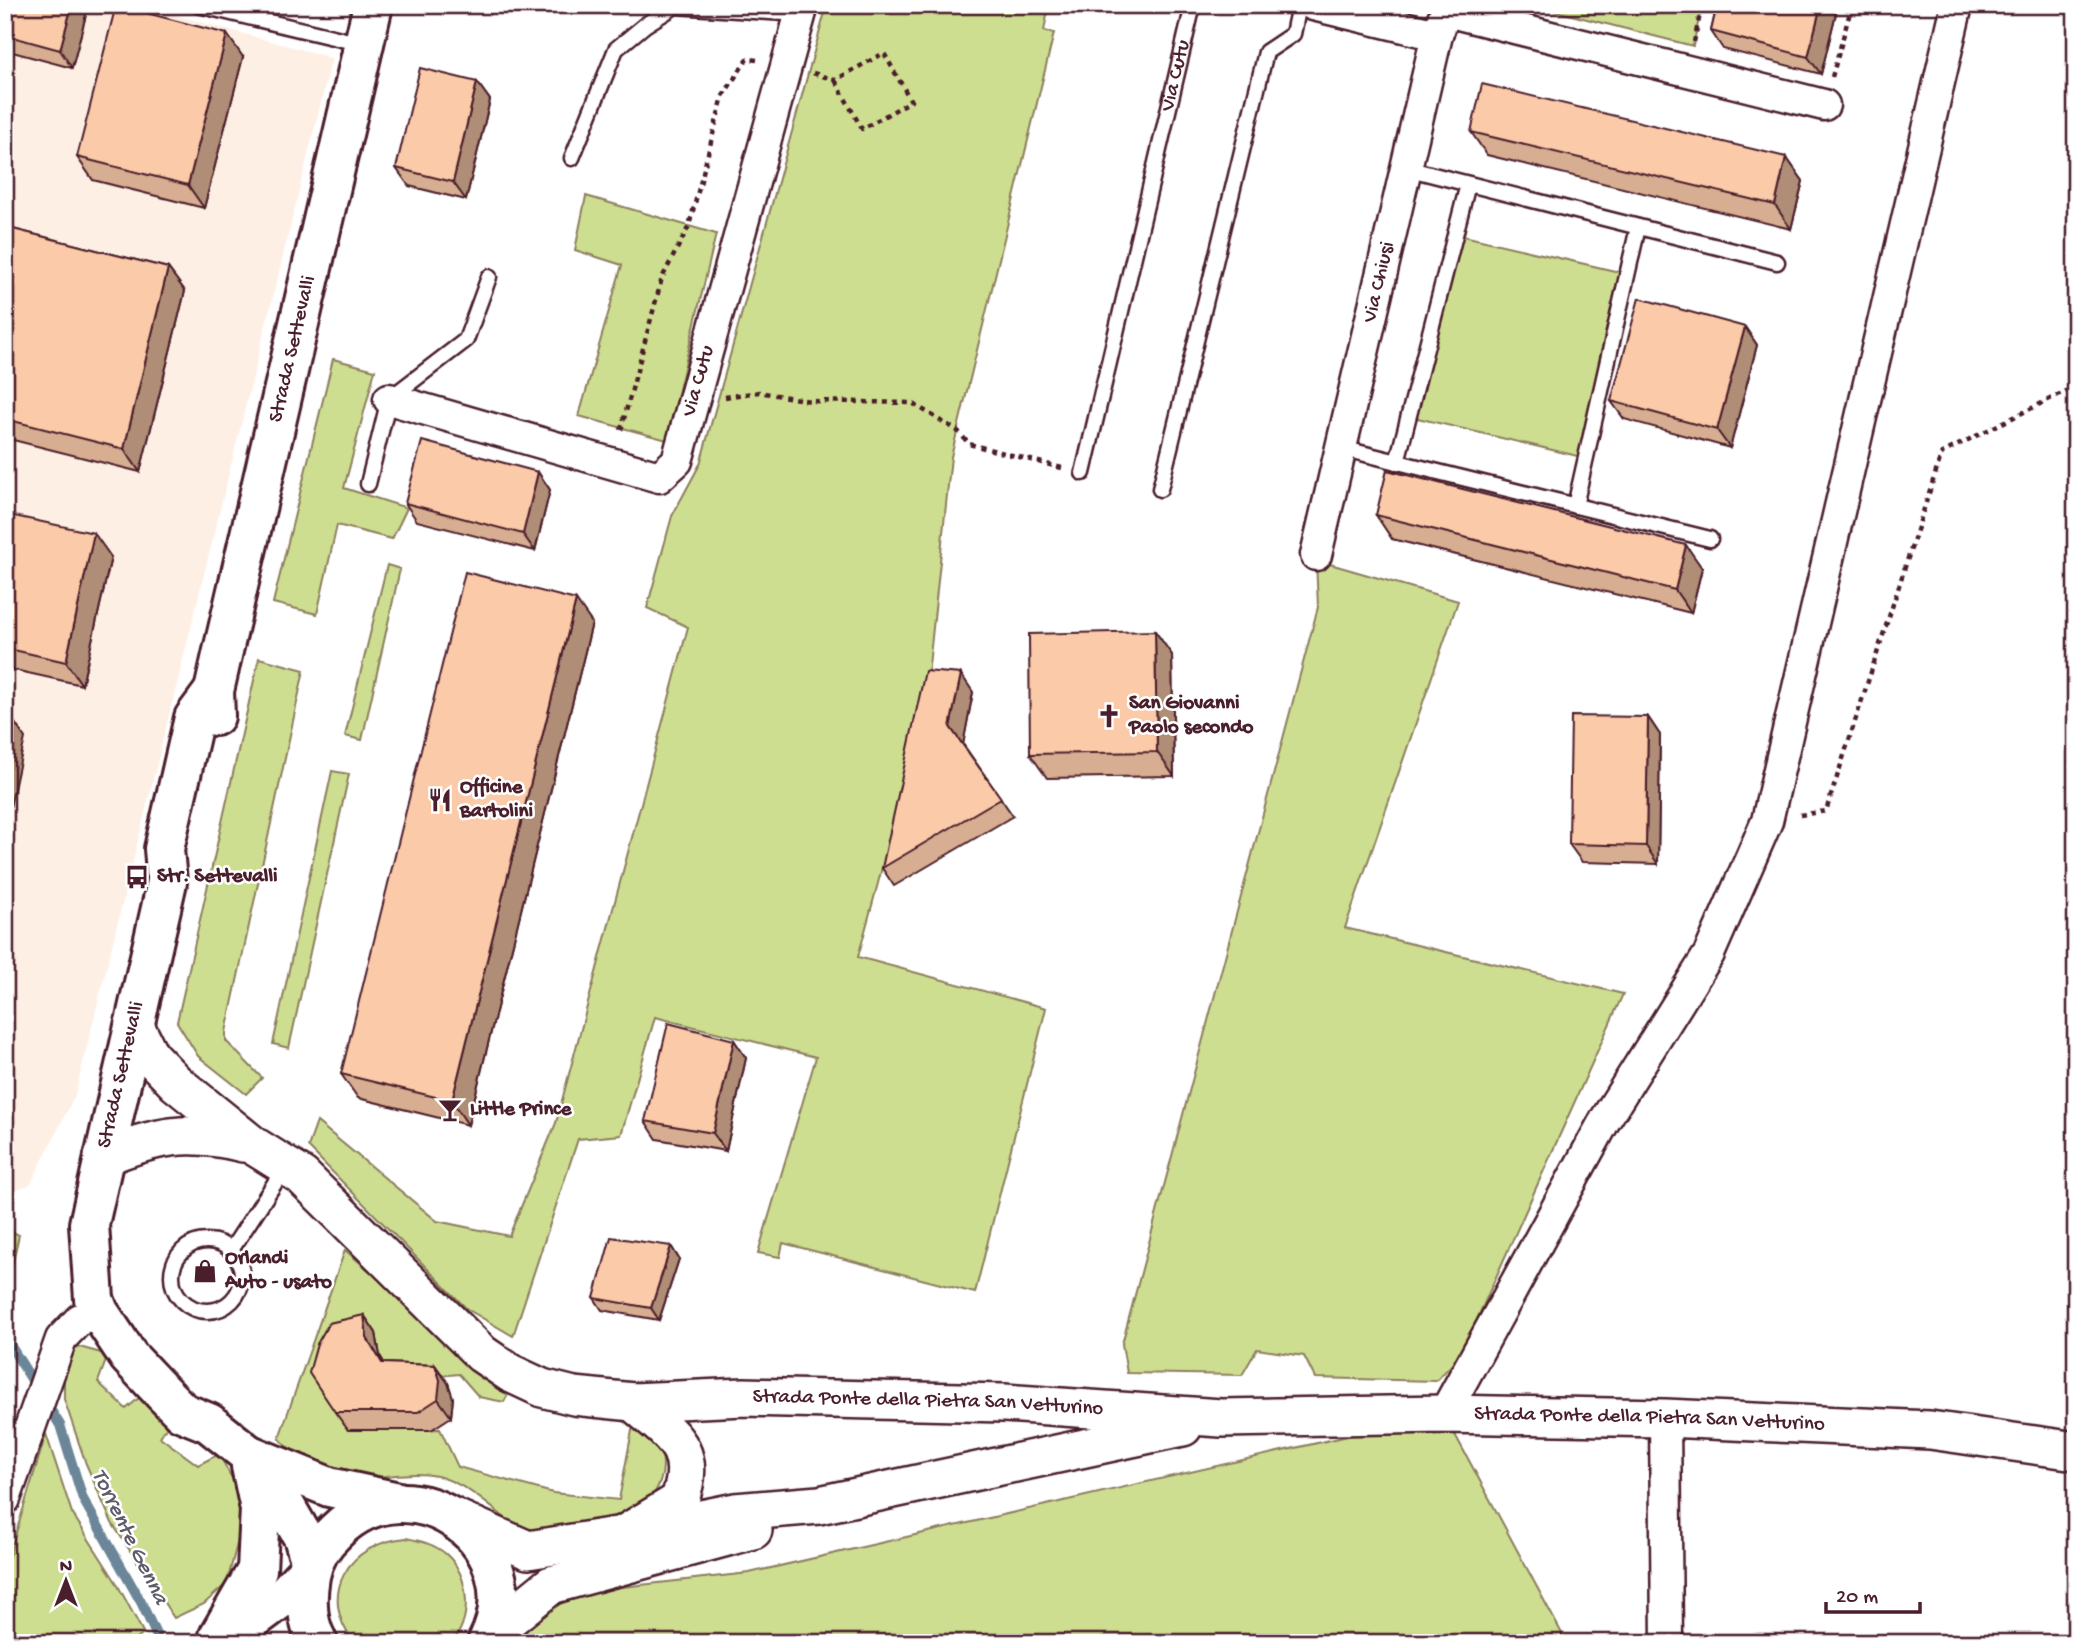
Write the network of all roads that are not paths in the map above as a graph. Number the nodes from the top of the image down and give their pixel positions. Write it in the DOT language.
graph roads {
  1 [pos="198,5"];
  2 [pos="373,5"];
  3 [pos="1193,5"];
  4 [pos="1299,5"];
  5 [pos="1313,5"];
  6 [pos="1957,5"];
  7 [pos="802,10"];
  8 [pos="1444,17"];
  9 [pos="364,44"];
  10 [pos="1824,104"];
  11 [pos="572,158"];
  12 [pos="1406,168"];
  13 [pos="1468,184"];
  14 [pos="1638,228"];
  15 [pos="1777,262"];
  16 [pos="489,277"];
  17 [pos="389,399"];
  18 [pos="1341,447"];
  19 [pos="1397,462"];
  20 [pos="1083,473"];
  21 [pos="368,484"];
  22 [pos="1160,489"];
  23 [pos="1575,506"];
  24 [pos="1710,539"];
  25 [pos="1317,555"];
  26 [pos="134,1024"];
  27 [pos="254,1146"];
  28 [pos="103,1157"];
  29 [pos="286,1166"];
  30 [pos="231,1250"];
  31 [pos="93,1268"];
  32 [pos="99,1312"];
  33 [pos="633,1402"];
  34 [pos="1444,1414"];
  35 [pos="1221,1419"];
  36 [pos="1665,1419"];
  37 [pos="209,1423"];
  38 [pos="2076,1451"];
  39 [pos="248,1454"];
  40 [pos="5,1499"];
  41 [pos="400,1502"];
  42 [pos="819,1505"];
  43 [pos="453,1517"];
  44 [pos="623,1535"];
  45 [pos="312,1566"];
  46 [pos="491,1637"];
  47 [pos="215,1643"];
  48 [pos="221,1643"];
  49 [pos="318,1643"];
  50 [pos="1667,1643"];
  1 -- 9 [label="lane"];
  2 -- 9 [label="main road, Strada Settevalli"];
  3 -- 20 [label="lane, Via Cutu"];
  4 -- 22 [label="lane"];
  5 -- 8 [label="street"];
  6 -- 34 [label="street"];
  7 -- 11 [label="lane"];
  7 -- 17 [label="street, Via Cutu"];
  8 -- 10 [label="street"];
  8 -- 12 [label="street, Via Chiusi"];
  9 -- 26 [label="main road, Strada Settevalli"];
  12 -- 13 [label="lane"];
  12 -- 18 [label="street, Via Chiusi"];
  13 -- 14 [label="lane"];
  13 -- 19 [label="lane"];
  14 -- 15 [label="lane"];
  14 -- 23 [label="lane"];
  16 -- 17 [label="lane"];
  17 -- 21 [label="lane"];
  18 -- 19 [label="lane"];
  18 -- 25 [label="street, Via Chiusi"];
  19 -- 23 [label="lane"];
  23 -- 24 [label="lane"];
  26 -- 27 [label="street, Strada Ponte della Pietra San Vetturino"];
  26 -- 28 [label="main road, Strada Settevalli"];
  27 -- 28 [label="street, Strada Ponte della Pietra San Vetturino"];
  27 -- 29 [label="street, Strada Ponte della Pietra San Vetturino"];
  28 -- 31 [label="main road, Strada Settevalli"];
  29 -- 30 [label="lane"];
  29 -- 33 [label="street, Strada Ponte della Pietra San Vetturino"];
  30 -- 30 [label="lane"];
  31 -- 32 [label="main road, Strada Settevalli"];
  31 -- 37 [label="main road, Strada Settevalli"];
  32 -- 37 [label="main road, Strada Settevalli"];
  32 -- 40 [label="street"];
  33 -- 35 [label="street, Strada Ponte della Pietra San Vetturino"];
  33 -- 44 [label="street, Strada Ponte della Pietra San Vetturino"];
  34 -- 35 [label="street, Strada Ponte della Pietra San Vetturino"];
  34 -- 36 [label="street, Strada Ponte della Pietra San Vetturino"];
  35 -- 42 [label="street, Strada Ponte della Pietra San Vetturino"];
  36 -- 38 [label="street, Strada Ponte della Pietra San Vetturino"];
  36 -- 50 [label="street"];
  37 -- 39 [label="main road, Strada Settevalli"];
  39 -- 41 [label="main road, Strada Settevalli"];
  39 -- 45 [label="main road, Strada Settevalli"];
  39 -- 47 [label="main road"];
  41 -- 43 [label="main road, Strada Settevalli"];
  41 -- 45 [label="main road"];
  42 -- 44 [label="street, Strada Ponte della Pietra San Vetturino"];
  42 -- 46 [label="street, Strada Ponte della Pietra San Vetturino"];
  43 -- 44 [label="street, Strada Ponte della Pietra San Vetturino"];
  43 -- 46 [label="main road"];
  45 -- 48 [label="main road"];
  45 -- 49 [label="main road"];
}
